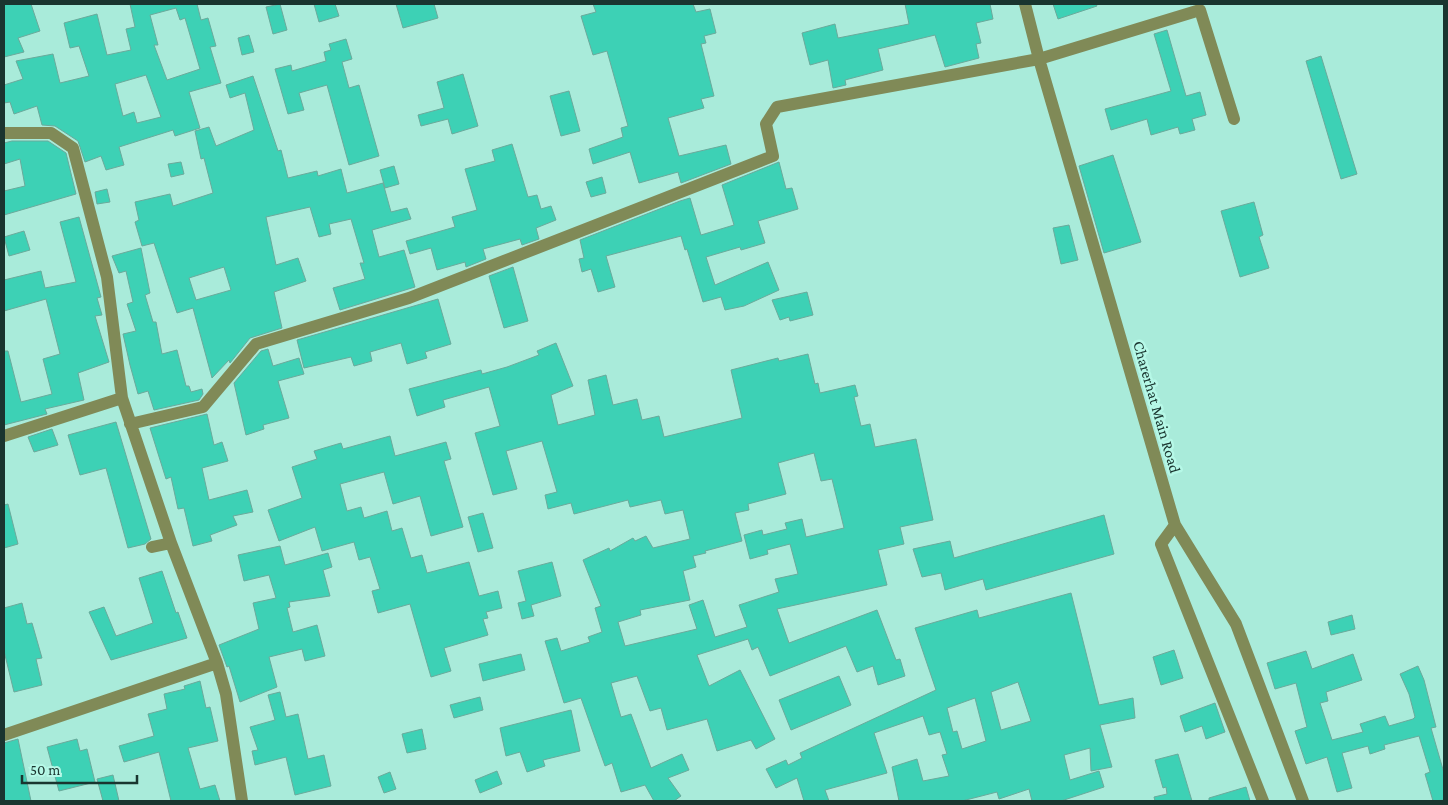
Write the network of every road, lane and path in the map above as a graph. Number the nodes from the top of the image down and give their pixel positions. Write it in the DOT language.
graph roads {
  1 [pos="1025,4"];
  2 [pos="1039,59"];
  3 [pos="1234,119"];
  4 [pos="4,134"];
  5 [pos="122,398"];
  6 [pos="130,424"];
  7 [pos="4,436"];
  8 [pos="1175,525"];
  9 [pos="171,543"];
  10 [pos="152,548"];
  11 [pos="217,663"];
  12 [pos="4,735"];
  13 [pos="242,801"];
  14 [pos="1263,801"];
  15 [pos="1303,801"];
  1 -- 2 [label="street, Charerhat Main Road"];
  2 -- 3 [label="street"];
  2 -- 6 [label="street"];
  2 -- 8 [label="street, Charerhat Main Road"];
  4 -- 5 [label="street"];
  5 -- 6 [label="street"];
  5 -- 7 [label="street"];
  6 -- 9 [label="street"];
  8 -- 14 [label="street"];
  8 -- 15 [label="street, Charerhat Main Road"];
  9 -- 10 [label="street"];
  9 -- 11 [label="street"];
  11 -- 12 [label="street"];
  11 -- 13 [label="street"];
}
